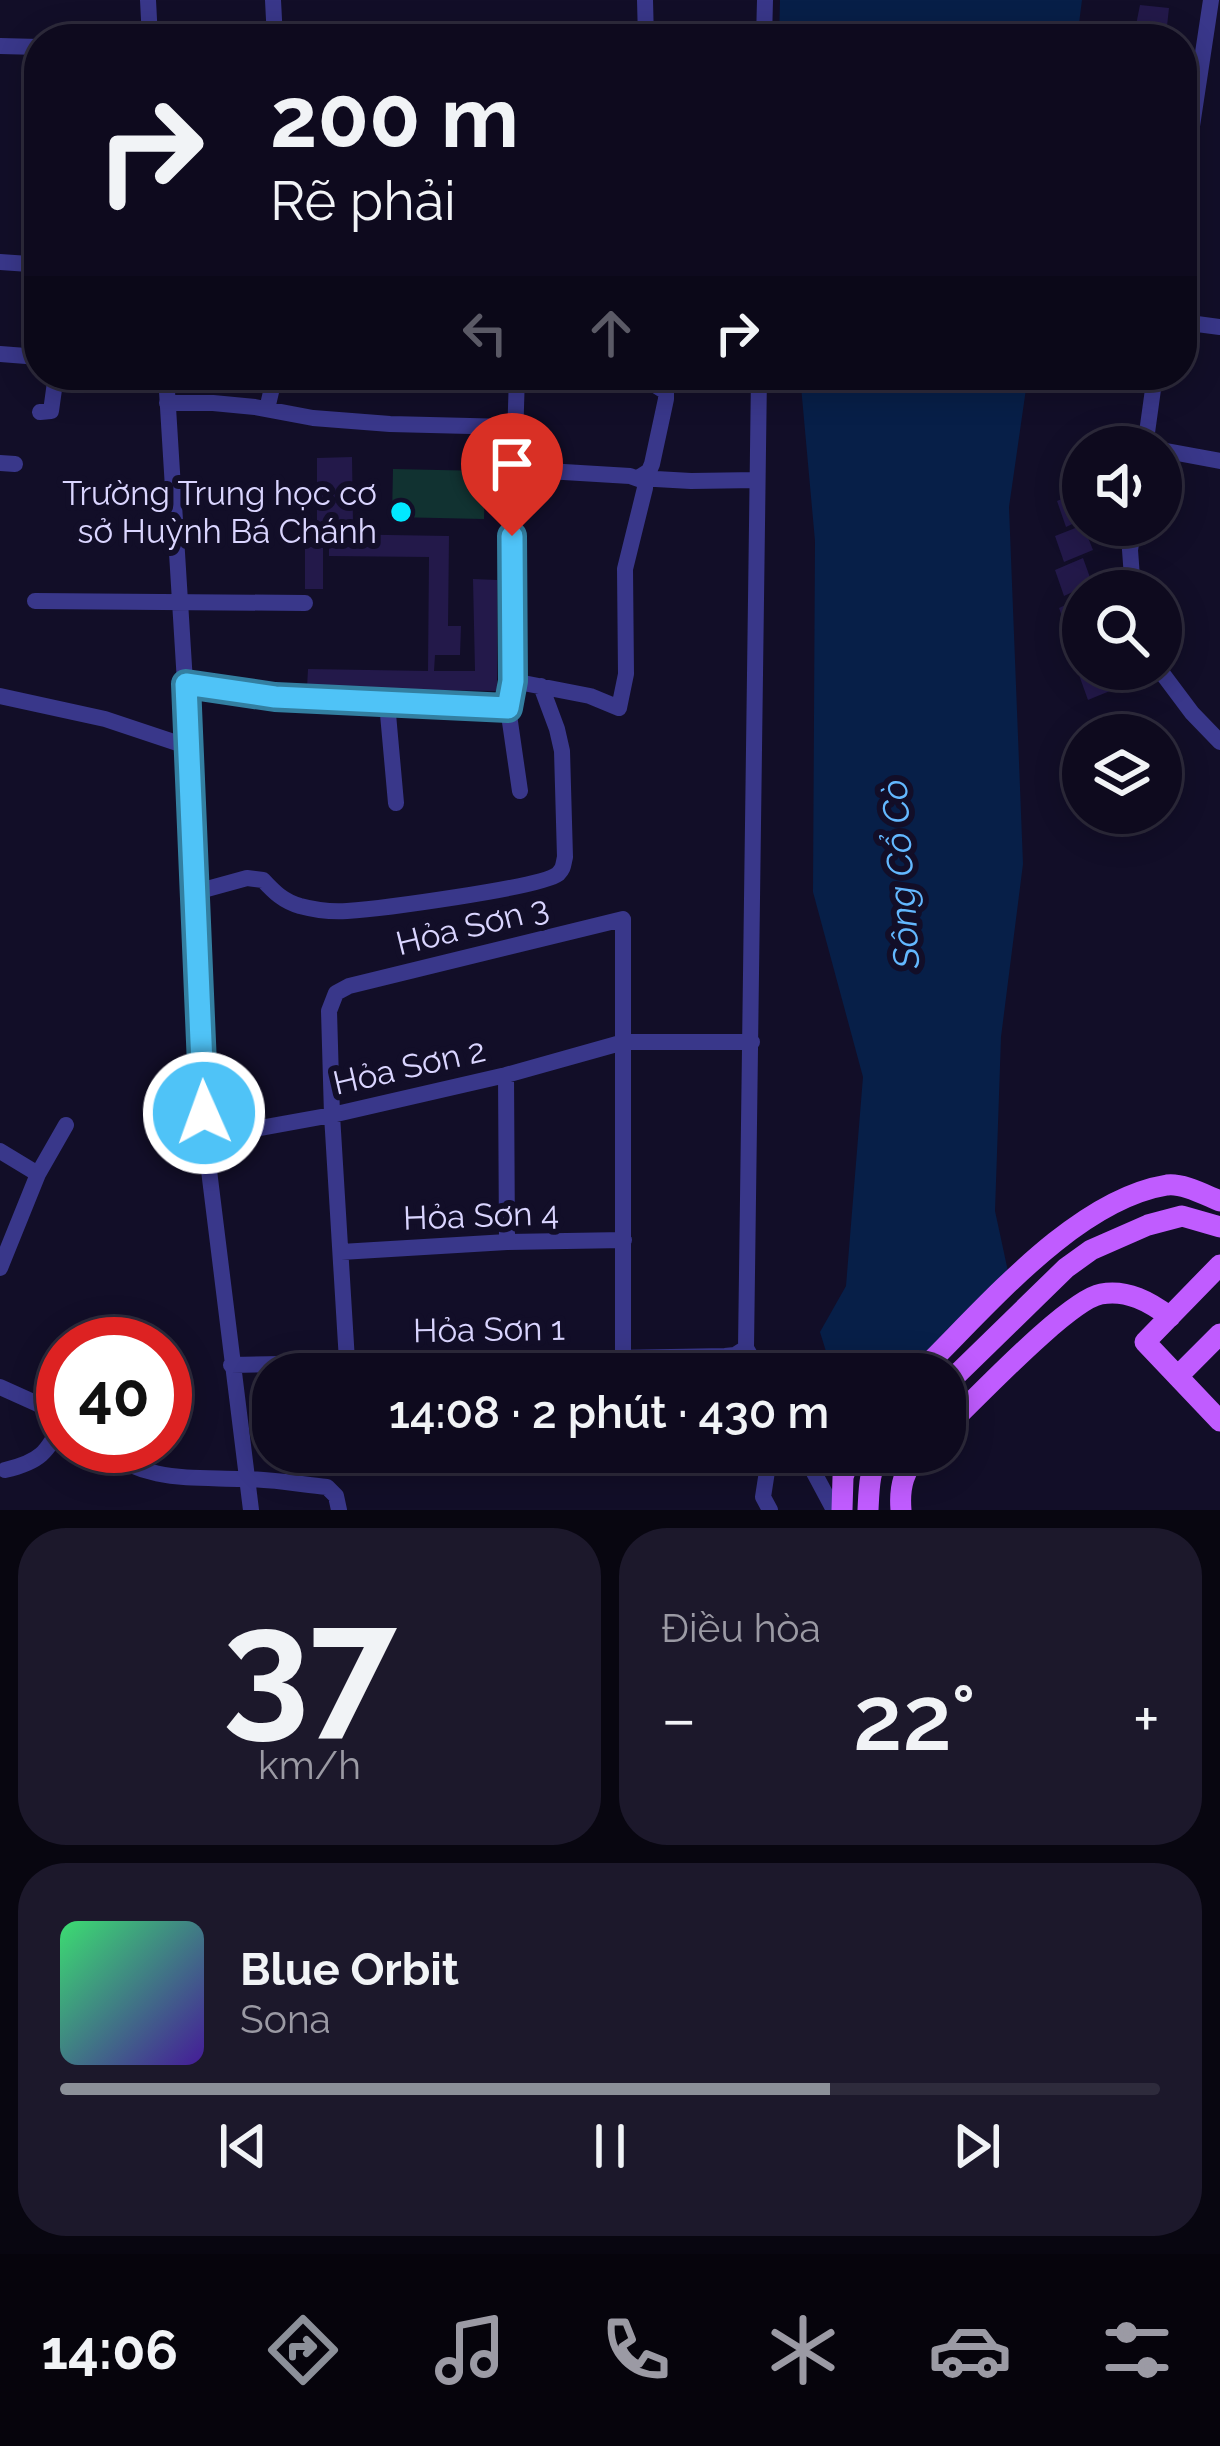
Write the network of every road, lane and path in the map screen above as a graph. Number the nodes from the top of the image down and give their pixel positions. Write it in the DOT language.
graph roads {
  1 [pos="1211,0"];
  2 [pos="1197,93"];
  3 [pos="54,390"];
  4 [pos="166,390"];
  5 [pos="271,390"];
  6 [pos="516,390"];
  7 [pos="663,390"];
  8 [pos="759,390"];
  9 [pos="1153,390"];
  10 [pos="167,403"];
  11 [pos="266,409"];
  12 [pos="40,412"];
  13 [pos="1148,426"];
  14 [pos="515,428"];
  15 [pos="1182,454"];
  16 [pos="1220,461"];
  17 [pos="514,469"];
  18 [pos="638,478"];
  19 [pos="757,479"];
  20 [pos="35,601"];
  21 [pos="179,602"];
  22 [pos="305,603"];
  23 [pos="513,681"];
  24 [pos="186,684"];
  25 [pos="541,686"];
  26 [pos="1175,690"];
  27 [pos="0,696"];
  28 [pos="387,703"];
  29 [pos="508,708"];
  30 [pos="1220,742"];
  31 [pos="189,747"];
  32 [pos="520,790"];
  33 [pos="396,803"];
  34 [pos="196,892"];
  35 [pos="624,1042"];
  36 [pos="752,1042"];
  37 [pos="506,1075"];
  38 [pos="332,1114"];
  39 [pos="66,1125"];
  40 [pos="205,1138"];
  41 [pos="0,1151"];
  42 [pos="38,1174"];
  43 [pos="1220,1201"];
  44 [pos="1220,1227"];
  45 [pos="5,1240"];
  46 [pos="624,1240"];
  47 [pos="507,1242"];
  48 [pos="341,1252"];
  49 [pos="1220,1265"];
  50 [pos="0,1268"];
  51 [pos="1066,1268"];
  52 [pos="1087,1298"];
  53 [pos="1170,1317"];
  54 [pos="1220,1334"];
  55 [pos="746,1348"];
  56 [pos="347,1353"];
  57 [pos="622,1353"];
  58 [pos="738,1353"];
  59 [pos="749,1353"];
  60 [pos="939,1353"];
  61 [pos="252,1364"];
  62 [pos="232,1365"];
  63 [pos="966,1366"];
  64 [pos="1178,1376"];
  65 [pos="0,1387"];
  66 [pos="36,1403"];
  67 [pos="966,1408"];
  68 [pos="1220,1421"];
  69 [pos="36,1460"];
  70 [pos="5,1470"];
  71 [pos="149,1473"];
  72 [pos="767,1473"];
  73 [pos="816,1473"];
  74 [pos="844,1473"];
  75 [pos="872,1473"];
  76 [pos="905,1473"];
  77 [pos="247,1479"];
  78 [pos="251,1510"];
  79 [pos="339,1510"];
  80 [pos="770,1510"];
  81 [pos="838,1510"];
  82 [pos="868,1510"];
  83 [pos="902,1510"];
  1 -- 2 [label="street"];
  3 -- 12 [label="street"];
  4 -- 10 [label="street"];
  5 -- 11 [label="street"];
  6 -- 14 [label="street"];
  7 -- 18 [label="street"];
  8 -- 19 [label="street"];
  9 -- 13 [label="street"];
  10 -- 11 [label="street"];
  10 -- 21 [label="street"];
  11 -- 14 [label="street"];
  14 -- 17 [label="street"];
  15 -- 16 [label="street"];
  17 -- 18 [label="street"];
  17 -- 23 [label="street"];
  18 -- 19 [label="street"];
  18 -- 25 [label="street"];
  19 -- 36 [label="street"];
  20 -- 21 [label="street"];
  21 -- 22 [label="street"];
  21 -- 24 [label="street"];
  23 -- 25 [label="street"];
  23 -- 29 [label="street"];
  24 -- 28 [label="street"];
  24 -- 31 [label="street"];
  25 -- 34 [label="street"];
  26 -- 30 [label="street"];
  27 -- 31 [label="street"];
  28 -- 29 [label="street"];
  28 -- 33 [label="street"];
  29 -- 32 [label="street"];
  31 -- 34 [label="street"];
  34 -- 40 [label="street"];
  35 -- 36 [label="street, Hỏa Sơn 2"];
  35 -- 37 [label="street, Hỏa Sơn 2"];
  35 -- 38 [label="street, Hỏa Sơn 3"];
  35 -- 46 [label="street"];
  36 -- 55 [label="street"];
  37 -- 38 [label="street, Hỏa Sơn 2"];
  37 -- 47 [label="street"];
  38 -- 40 [label="street, Hỏa Sơn 2"];
  38 -- 48 [label="street"];
  39 -- 42 [label="street"];
  40 -- 62 [label="street"];
  41 -- 42 [label="street"];
  42 -- 45 [label="street"];
  43 -- 60 [label="main road"];
  44 -- 51 [label="main road"];
  45 -- 50 [label="street"];
  46 -- 47 [label="street, Hỏa Sơn 4"];
  46 -- 57 [label="street"];
  47 -- 48 [label="street, Hỏa Sơn 4"];
  48 -- 56 [label="street"];
  49 -- 53 [label="main road"];
  51 -- 52 [label="main road"];
  51 -- 63 [label="main road"];
  52 -- 53 [label="main road"];
  52 -- 67 [label="main road"];
  53 -- 64 [label="main road"];
  54 -- 64 [label="main road"];
  55 -- 58 [label="street, Hỏa Sơn 1"];
  55 -- 59 [label="street"];
  61 -- 62 [label="street, Hỏa Sơn 1"];
  62 -- 77 [label="street"];
  64 -- 68 [label="main road"];
  65 -- 66 [label="street"];
  69 -- 70 [label="street"];
  71 -- 77 [label="street"];
  72 -- 80 [label="street"];
  73 -- 81 [label="street"];
  74 -- 81 [label="main road"];
  75 -- 82 [label="main road"];
  76 -- 83 [label="main road"];
  77 -- 78 [label="street"];
  77 -- 79 [label="street"];
}
